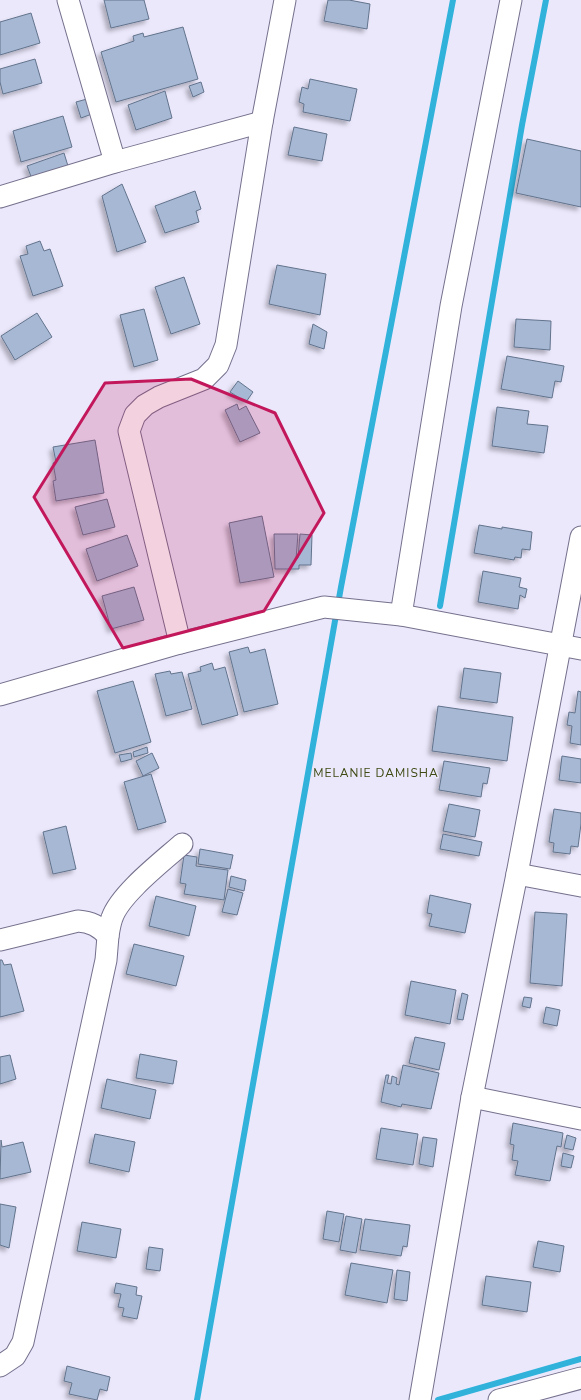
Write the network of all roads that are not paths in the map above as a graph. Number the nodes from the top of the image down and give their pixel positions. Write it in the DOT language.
graph roads {
  1 [pos="68,0"];
  2 [pos="285,0"];
  3 [pos="511,0"];
  4 [pos="262,122"];
  5 [pos="115,162"];
  6 [pos="0,197"];
  7 [pos="581,537"];
  8 [pos="401,615"];
  9 [pos="180,643"];
  10 [pos="560,645"];
  11 [pos="581,649"];
  12 [pos="0,695"];
  13 [pos="182,844"];
  14 [pos="517,874"];
  15 [pos="581,886"];
  16 [pos="108,936"];
  17 [pos="0,940"];
  18 [pos="472,1097"];
  19 [pos="581,1119"];
  20 [pos="0,1366"];
  21 [pos="581,1378"];
  22 [pos="420,1400"];
  23 [pos="499,1400"];
  1 -- 5 [label="street"];
  2 -- 4 [label="street"];
  3 -- 8 [label="street"];
  4 -- 5 [label="street"];
  4 -- 9 [label="street"];
  5 -- 6 [label="street"];
  7 -- 10 [label="street"];
  8 -- 9 [label="street"];
  8 -- 10 [label="street"];
  9 -- 12 [label="street"];
  10 -- 11 [label="street"];
  10 -- 14 [label="street"];
  13 -- 16 [label="street"];
  14 -- 15 [label="street"];
  14 -- 18 [label="street"];
  16 -- 17 [label="street"];
  16 -- 20 [label="street"];
  18 -- 19 [label="street"];
  18 -- 22 [label="street"];
  21 -- 23 [label="street"];
}
